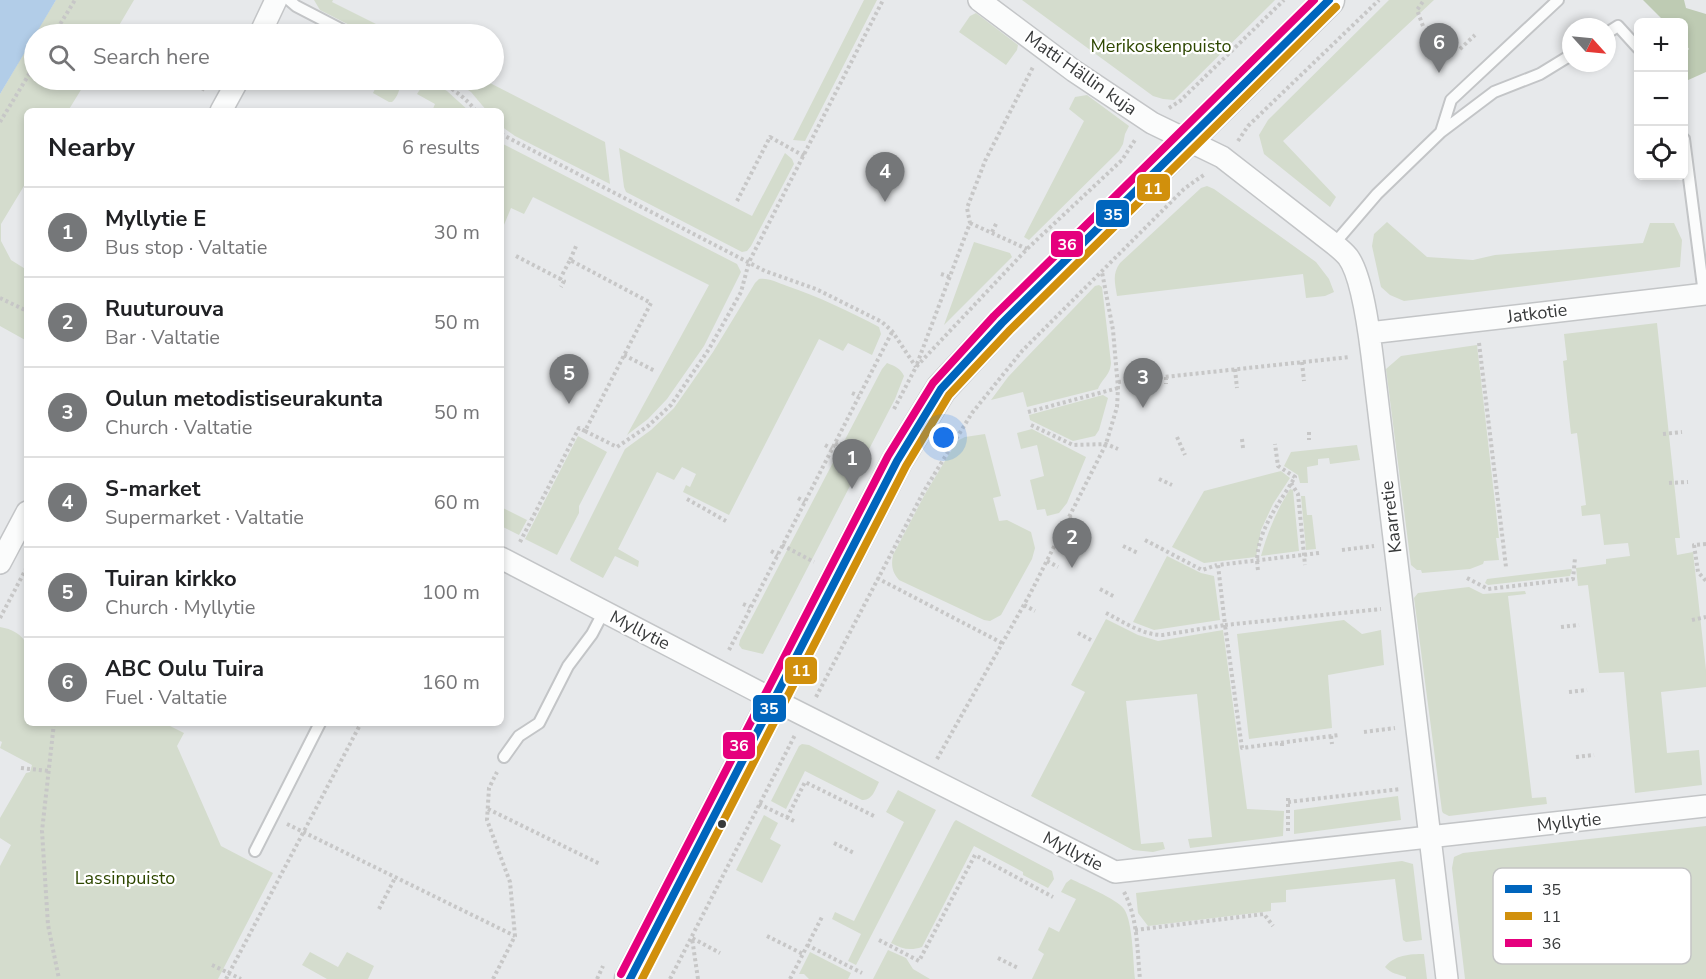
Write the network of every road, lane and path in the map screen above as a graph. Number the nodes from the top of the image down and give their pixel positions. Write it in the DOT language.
graph roads {
  1 [pos="75,0"];
  2 [pos="276,0"];
  3 [pos="289,0"];
  4 [pos="883,0"];
  5 [pos="979,0"];
  6 [pos="1329,0"];
  7 [pos="1379,0"];
  8 [pos="1424,0"];
  9 [pos="1558,0"];
  10 [pos="60,24"];
  11 [pos="265,24"];
  12 [pos="331,24"];
  13 [pos="1423,26"];
  14 [pos="1616,27"];
  15 [pos="1475,34"];
  16 [pos="1634,44"];
  17 [pos="1043,47"];
  18 [pos="1461,49"];
  19 [pos="1562,61"];
  20 [pos="24,82"];
  21 [pos="204,90"];
  22 [pos="233,90"];
  23 [pos="453,90"];
  24 [pos="210,93"];
  25 [pos="223,108"];
  26 [pos="474,108"];
  27 [pos="0,122"];
  28 [pos="1441,132"];
  29 [pos="504,136"];
  30 [pos="1187,140"];
  31 [pos="804,156"];
  32 [pos="1222,157"];
  33 [pos="1688,173"];
  34 [pos="737,201"];
  35 [pos="970,222"];
  36 [pos="997,222"];
  37 [pos="992,232"];
  38 [pos="577,244"];
  39 [pos="1334,244"];
  40 [pos="1027,249"];
  41 [pos="516,256"];
  42 [pos="570,260"];
  43 [pos="749,262"];
  44 [pos="1102,272"];
  45 [pos="941,274"];
  46 [pos="950,277"];
  47 [pos="560,279"];
  48 [pos="561,287"];
  49 [pos="1705,294"];
  50 [pos="0,298"];
  51 [pos="24,310"];
  52 [pos="892,331"];
  53 [pos="1369,333"];
  54 [pos="1479,345"];
  55 [pos="624,355"];
  56 [pos="1355,357"];
  57 [pos="1302,362"];
  58 [pos="916,367"];
  59 [pos="1235,369"];
  60 [pos="655,371"];
  61 [pos="1166,377"];
  62 [pos="1304,381"];
  63 [pos="1118,382"];
  64 [pos="1166,384"];
  65 [pos="1118,388"];
  66 [pos="1237,388"];
  67 [pos="941,389"];
  68 [pos="852,393"];
  69 [pos="859,396"];
  70 [pos="1028,412"];
  71 [pos="972,413"];
  72 [pos="1031,424"];
  73 [pos="585,431"];
  74 [pos="1309,432"];
  75 [pos="1683,432"];
  76 [pos="1663,434"];
  77 [pos="1176,437"];
  78 [pos="1242,439"];
  79 [pos="1310,440"];
  80 [pos="835,443"];
  81 [pos="1106,444"];
  82 [pos="1275,444"];
  83 [pos="825,446"];
  84 [pos="1243,448"];
  85 [pos="832,449"];
  86 [pos="1118,449"];
  87 [pos="1185,455"];
  88 [pos="867,460"];
  89 [pos="1159,479"];
  90 [pos="1688,482"];
  91 [pos="1291,483"];
  92 [pos="1669,483"];
  93 [pos="1172,485"];
  94 [pos="798,498"];
  95 [pos="687,499"];
  96 [pos="805,502"];
  97 [pos="1069,517"];
  98 [pos="24,518"];
  99 [pos="726,521"];
  100 [pos="1080,523"];
  101 [pos="1145,540"];
  102 [pos="519,543"];
  103 [pos="1706,544"];
  104 [pos="782,545"];
  105 [pos="1123,546"];
  106 [pos="1377,546"];
  107 [pos="1342,550"];
  108 [pos="771,551"];
  109 [pos="1138,553"];
  110 [pos="1319,553"];
  111 [pos="778,555"];
  112 [pos="1304,555"];
  113 [pos="1575,558"];
  114 [pos="504,560"];
  115 [pos="1047,561"];
  116 [pos="1256,561"];
  117 [pos="814,562"];
  118 [pos="0,563"];
  119 [pos="1218,565"];
  120 [pos="1305,565"];
  121 [pos="1058,567"];
  122 [pos="1506,567"];
  123 [pos="1258,570"];
  124 [pos="24,573"];
  125 [pos="878,578"];
  126 [pos="1467,578"];
  127 [pos="1706,582"];
  128 [pos="1100,589"];
  129 [pos="1114,597"];
  130 [pos="743,604"];
  131 [pos="1024,605"];
  132 [pos="750,607"];
  133 [pos="1385,608"];
  134 [pos="604,611"];
  135 [pos="1035,611"];
  136 [pos="1106,613"];
  137 [pos="1706,617"];
  138 [pos="0,618"];
  139 [pos="1692,620"];
  140 [pos="1225,625"];
  141 [pos="1579,625"];
  142 [pos="1561,627"];
  143 [pos="1078,633"];
  144 [pos="1091,640"];
  145 [pos="1002,643"];
  146 [pos="729,650"];
  147 [pos="823,683"];
  148 [pos="1587,690"];
  149 [pos="1569,692"];
  150 [pos="774,700"];
  151 [pos="1416,725"];
  152 [pos="54,726"];
  153 [pos="318,726"];
  154 [pos="359,726"];
  155 [pos="1364,732"];
  156 [pos="1339,735"];
  157 [pos="1331,736"];
  158 [pos="791,742"];
  159 [pos="1282,743"];
  160 [pos="1332,744"];
  161 [pos="1282,749"];
  162 [pos="1594,755"];
  163 [pos="504,757"];
  164 [pos="1576,757"];
  165 [pos="937,759"];
  166 [pos="21,768"];
  167 [pos="49,771"];
  168 [pos="1405,788"];
  169 [pos="1354,789"];
  170 [pos="1355,794"];
  171 [pos="1288,796"];
  172 [pos="1288,802"];
  173 [pos="759,804"];
  174 [pos="1706,806"];
  175 [pos="488,809"];
  176 [pos="272,816"];
  177 [pos="874,816"];
  178 [pos="787,818"];
  179 [pos="794,821"];
  180 [pos="303,833"];
  181 [pos="1429,837"];
  182 [pos="834,843"];
  183 [pos="255,851"];
  184 [pos="854,853"];
  185 [pos="1287,853"];
  186 [pos="600,864"];
  187 [pos="1115,872"];
  188 [pos="395,878"];
  189 [pos="1053,897"];
  190 [pos="379,909"];
  191 [pos="823,915"];
  192 [pos="1273,926"];
  193 [pos="1135,930"];
  194 [pos="515,936"];
  195 [pos="767,936"];
  196 [pos="692,938"];
  197 [pos="879,940"];
  198 [pos="807,945"];
  199 [pos="720,953"];
  200 [pos="802,954"];
  201 [pos="998,958"];
  202 [pos="212,965"];
  203 [pos="1018,968"];
  204 [pos="230,973"];
  205 [pos="862,973"];
  206 [pos="59,979"];
  207 [pos="226,979"];
  208 [pos="241,979"];
  209 [pos="493,979"];
  210 [pos="630,979"];
  211 [pos="670,979"];
  212 [pos="698,979"];
  213 [pos="790,979"];
  214 [pos="1140,979"];
  215 [pos="1447,979"];
  1 -- 10 [label="path"];
  2 -- 11 [label="street"];
  3 -- 12 [label="lane"];
  4 -- 31 [label="path"];
  5 -- 17 [label="street, Matti Hällin kuja"];
  6 -- 30 [label="street"];
  7 -- 32 [label="path"];
  8 -- 13 [label="path"];
  9 -- 28 [label="lane"];
  14 -- 16 [label="lane"];
  15 -- 18 [label="path"];
  17 -- 30 [label="street, Matti Hällin kuja"];
  17 -- 35 [label="path"];
  19 -- 28 [label="lane"];
  20 -- 27 [label="path"];
  21 -- 24 [label="path"];
  22 -- 25 [label="street"];
  23 -- 26 [label="path"];
  28 -- 39 [label="lane"];
  29 -- 43 [label="path"];
  30 -- 32 [label="street, Kaarretie"];
  30 -- 67 [label="street"];
  31 -- 34 [label="path"];
  31 -- 43 [label="path"];
  32 -- 39 [label="street, Kaarretie"];
  32 -- 44 [label="path"];
  33 -- 49 [label="lane"];
  35 -- 37 [label="path"];
  35 -- 46 [label="path"];
  36 -- 37 [label="path"];
  37 -- 40 [label="path"];
  38 -- 42 [label="path"];
  39 -- 53 [label="street, Kaarretie"];
  41 -- 47 [label="path"];
  42 -- 47 [label="path"];
  42 -- 55 [label="path"];
  43 -- 52 [label="path"];
  43 -- 73 [label="path"];
  44 -- 63 [label="path"];
  44 -- 71 [label="path"];
  45 -- 46 [label="path"];
  46 -- 58 [label="path"];
  47 -- 48 [label="path"];
  49 -- 53 [label="street, Jatkotie"];
  50 -- 51 [label="path"];
  52 -- 58 [label="path"];
  52 -- 69 [label="path"];
  53 -- 151 [label="street, Kaarretie"];
  54 -- 122 [label="path"];
  55 -- 60 [label="path"];
  55 -- 73 [label="path"];
  56 -- 57 [label="path"];
  57 -- 59 [label="path"];
  57 -- 62 [label="path"];
  58 -- 67 [label="path"];
  59 -- 61 [label="path"];
  59 -- 66 [label="path"];
  61 -- 63 [label="path"];
  61 -- 64 [label="path"];
  63 -- 65 [label="path"];
  65 -- 70 [label="path"];
  65 -- 81 [label="path"];
  67 -- 71 [label="path"];
  67 -- 150 [label="street"];
  68 -- 69 [label="path"];
  69 -- 80 [label="path"];
  71 -- 125 [label="path"];
  72 -- 81 [label="path"];
  73 -- 102 [label="path"];
  74 -- 79 [label="path"];
  75 -- 76 [label="path"];
  77 -- 87 [label="path"];
  78 -- 84 [label="path"];
  80 -- 85 [label="path"];
  80 -- 88 [label="path"];
  81 -- 86 [label="path"];
  81 -- 97 [label="path"];
  82 -- 91 [label="path"];
  83 -- 85 [label="path"];
  85 -- 96 [label="path"];
  89 -- 93 [label="path"];
  90 -- 92 [label="path"];
  91 -- 112 [label="path"];
  91 -- 116 [label="path"];
  94 -- 96 [label="path"];
  95 -- 99 [label="path"];
  96 -- 104 [label="path"];
  97 -- 100 [label="path"];
  97 -- 115 [label="path"];
  98 -- 118 [label="street"];
  101 -- 119 [label="path"];
  103 -- 127 [label="path"];
  104 -- 111 [label="path"];
  104 -- 117 [label="path"];
  105 -- 109 [label="path"];
  106 -- 107 [label="path"];
  108 -- 111 [label="path"];
  110 -- 112 [label="path"];
  111 -- 132 [label="path"];
  112 -- 116 [label="path"];
  112 -- 120 [label="path"];
  113 -- 126 [label="path"];
  114 -- 134 [label="street, Myllytie"];
  115 -- 121 [label="path"];
  115 -- 131 [label="path"];
  116 -- 119 [label="path"];
  116 -- 123 [label="path"];
  119 -- 140 [label="path"];
  124 -- 138 [label="path"];
  125 -- 145 [label="path"];
  125 -- 147 [label="path"];
  128 -- 129 [label="path"];
  130 -- 132 [label="path"];
  131 -- 135 [label="path"];
  131 -- 145 [label="path"];
  132 -- 146 [label="path"];
  133 -- 140 [label="path"];
  134 -- 150 [label="street, Myllytie"];
  134 -- 163 [label="lane"];
  136 -- 140 [label="path"];
  137 -- 139 [label="path"];
  140 -- 159 [label="path"];
  141 -- 142 [label="path"];
  143 -- 144 [label="path"];
  145 -- 165 [label="path"];
  148 -- 149 [label="path"];
  150 -- 187 [label="street, Myllytie"];
  150 -- 210 [label="street"];
  151 -- 155 [label="path"];
  151 -- 181 [label="street, Kaarretie"];
  152 -- 167 [label="path"];
  153 -- 176 [label="lane"];
  154 -- 180 [label="path"];
  156 -- 157 [label="path"];
  157 -- 159 [label="path"];
  157 -- 160 [label="path"];
  158 -- 173 [label="path"];
  159 -- 161 [label="path"];
  162 -- 164 [label="path"];
  163 -- 175 [label="path"];
  166 -- 167 [label="path"];
  167 -- 206 [label="path"];
  168 -- 170 [label="path"];
  169 -- 170 [label="path"];
  170 -- 172 [label="path"];
  171 -- 172 [label="path"];
  172 -- 185 [label="path"];
  173 -- 178 [label="path"];
  173 -- 196 [label="path"];
  174 -- 181 [label="street, Myllytie"];
  175 -- 186 [label="path"];
  175 -- 194 [label="path"];
  176 -- 180 [label="path"];
  176 -- 183 [label="lane"];
  177 -- 178 [label="path"];
  178 -- 179 [label="path"];
  180 -- 188 [label="path"];
  180 -- 204 [label="path"];
  181 -- 185 [label="street, Myllytie"];
  181 -- 215 [label="street, Kaarretie"];
  182 -- 184 [label="path"];
  185 -- 187 [label="street, Myllytie"];
  187 -- 193 [label="path"];
  188 -- 190 [label="path"];
  188 -- 194 [label="path"];
  189 -- 197 [label="path"];
  191 -- 198 [label="path"];
  192 -- 193 [label="path"];
  193 -- 214 [label="path"];
  194 -- 209 [label="path"];
  195 -- 200 [label="path"];
  196 -- 199 [label="path"];
  196 -- 211 [label="path"];
  196 -- 212 [label="path"];
  198 -- 200 [label="path"];
  198 -- 205 [label="path"];
  200 -- 213 [label="path"];
  201 -- 203 [label="path"];
  202 -- 204 [label="path"];
  204 -- 207 [label="path"];
  204 -- 208 [label="path"];
}
